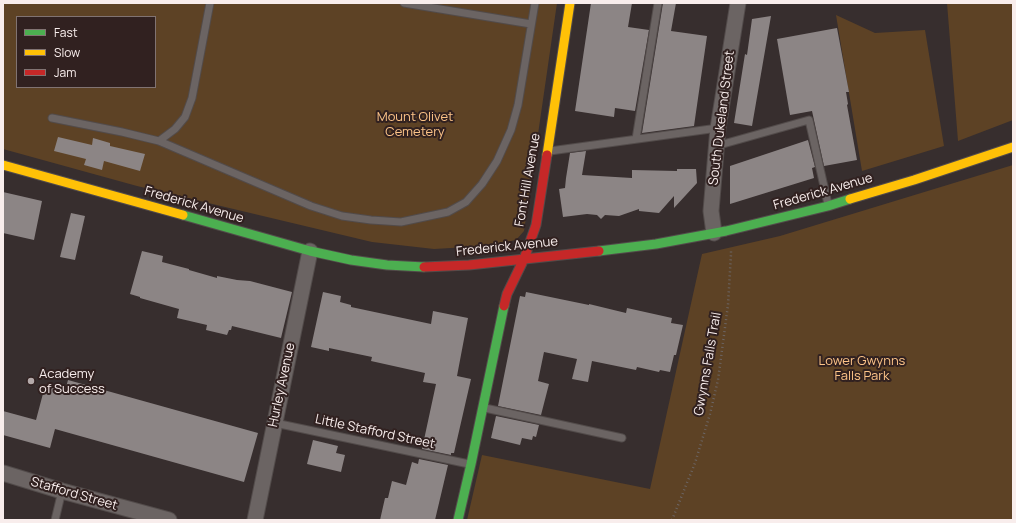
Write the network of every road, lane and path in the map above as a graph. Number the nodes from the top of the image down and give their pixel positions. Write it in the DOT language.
graph roads {
  1 [pos="210,3"];
  2 [pos="404,3"];
  3 [pos="534,3"];
  4 [pos="570,3"];
  5 [pos="658,3"];
  6 [pos="738,3"];
  7 [pos="531,24"];
  8 [pos="52,118"];
  9 [pos="718,128"];
  10 [pos="636,140"];
  11 [pos="159,142"];
  12 [pos="716,146"];
  13 [pos="1013,147"];
  14 [pos="547,152"];
  15 [pos="3,165"];
  16 [pos="828,206"];
  17 [pos="714,233"];
  18 [pos="310,251"];
  19 [pos="731,254"];
  20 [pos="524,259"];
  21 [pos="484,407"];
  22 [pos="275,423"];
  23 [pos="622,438"];
  24 [pos="471,464"];
  25 [pos="3,473"];
  26 [pos="62,491"];
  27 [pos="55,520"];
  28 [pos="169,520"];
  29 [pos="255,520"];
  30 [pos="458,520"];
  31 [pos="672,520"];
  1 -- 11 [label="lane"];
  2 -- 7 [label="lane"];
  3 -- 7 [label="lane"];
  4 -- 14 [label="main road, Font Hill Avenue"];
  5 -- 10 [label="lane"];
  6 -- 9 [label="street, South Dukeland Street"];
  7 -- 11 [label="lane"];
  8 -- 11 [label="lane"];
  9 -- 10 [label="lane"];
  9 -- 12 [label="street, South Dukeland Street"];
  10 -- 14 [label="lane"];
  12 -- 16 [label="lane"];
  12 -- 17 [label="street, South Dukeland Street"];
  13 -- 16 [label="main road, Frederick Avenue"];
  14 -- 20 [label="main road, Font Hill Avenue"];
  15 -- 18 [label="main road, Frederick Avenue"];
  16 -- 17 [label="main road, Frederick Avenue"];
  17 -- 20 [label="main road, Frederick Avenue"];
  18 -- 20 [label="main road, Frederick Avenue"];
  18 -- 22 [label="street, Hurley Avenue"];
  19 -- 31 [label="path, Gwynns Falls Trail"];
  20 -- 21 [label="main road, Font Hill Avenue"];
  21 -- 23 [label="lane"];
  21 -- 24 [label="main road, Font Hill Avenue"];
  22 -- 24 [label="lane, Little Stafford Street"];
  22 -- 29 [label="street, Hurley Avenue"];
  24 -- 30 [label="main road, Font Hill Avenue"];
  25 -- 26 [label="street, Stafford Street"];
  26 -- 27 [label="lane"];
  26 -- 28 [label="street, Stafford Street"];
}
